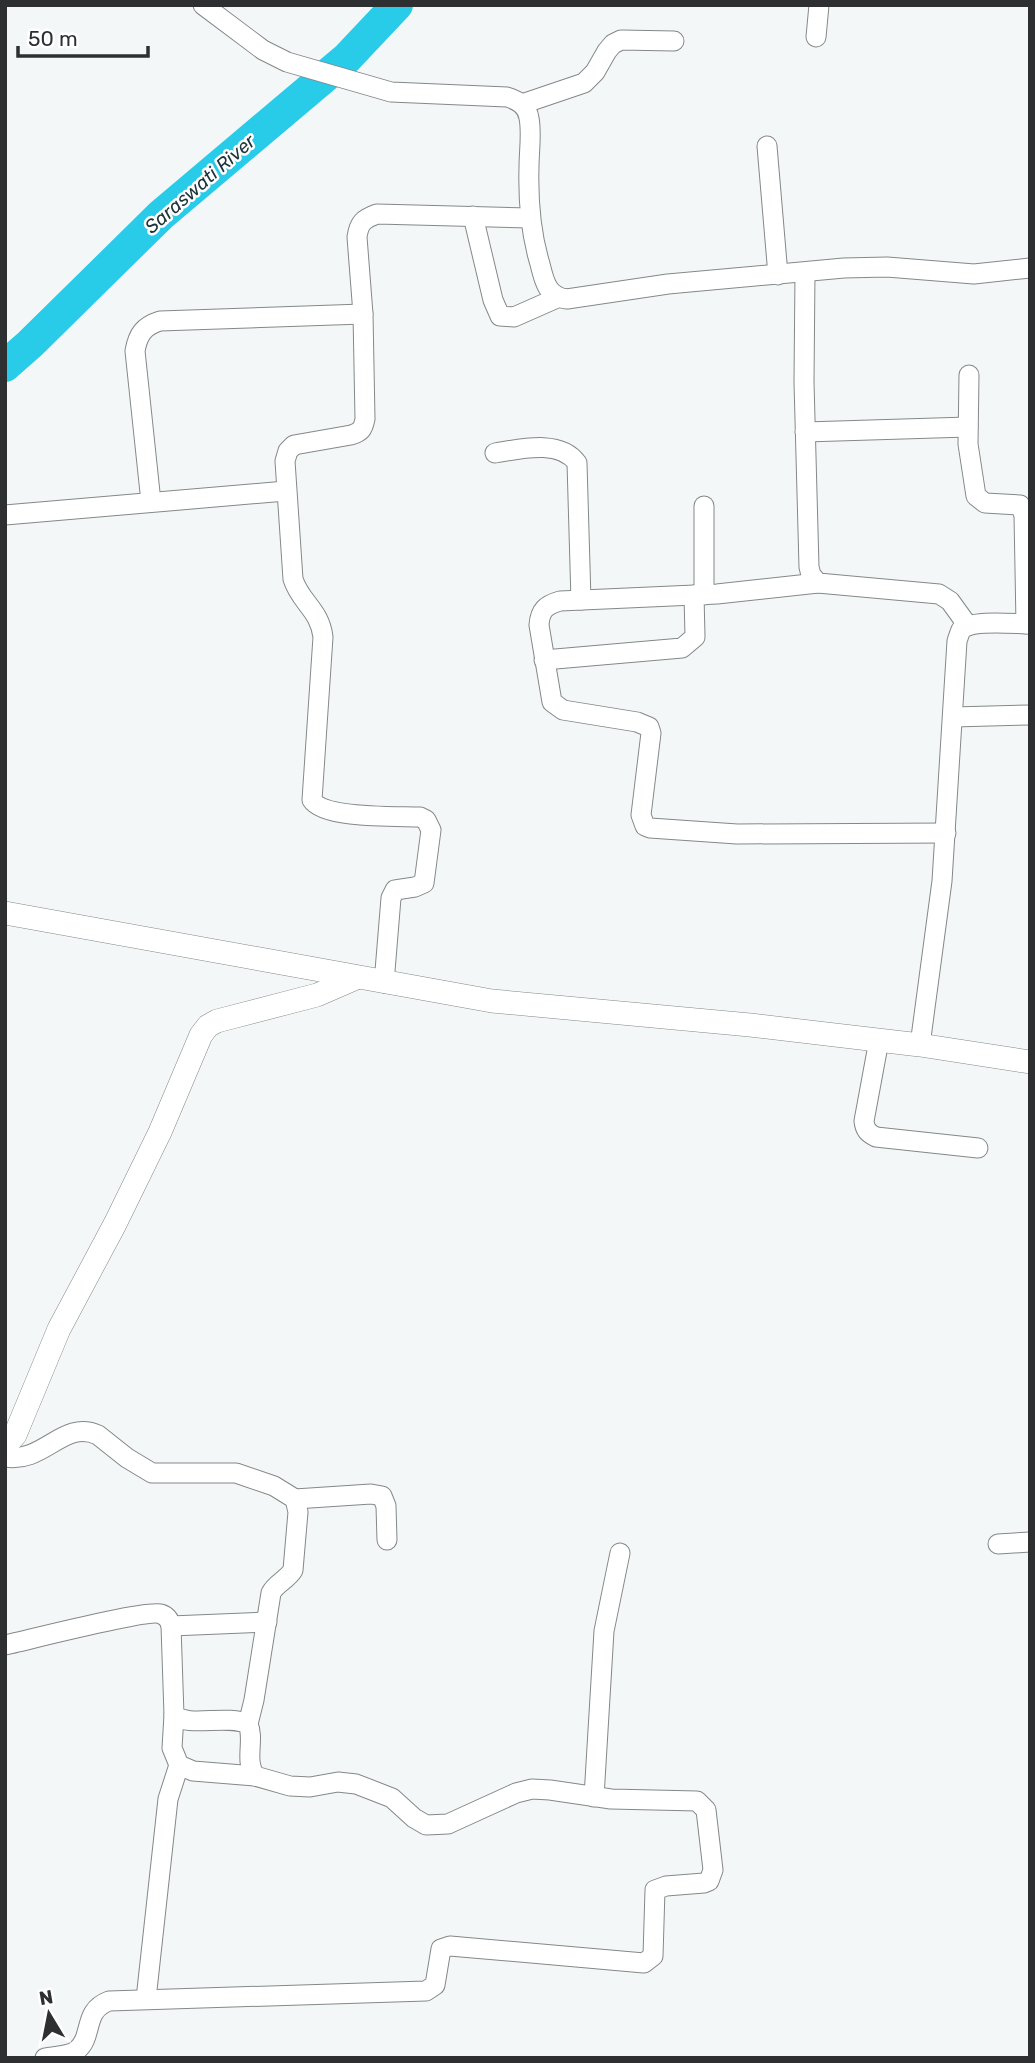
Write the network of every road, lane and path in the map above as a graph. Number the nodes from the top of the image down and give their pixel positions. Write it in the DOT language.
graph roads {
  1 [pos="203,5"];
  2 [pos="819,5"];
  3 [pos="816,37"];
  4 [pos="674,41"];
  5 [pos="522,104"];
  6 [pos="766,146"];
  7 [pos="473,216"];
  8 [pos="529,218"];
  9 [pos="1030,268"];
  10 [pos="805,273"];
  11 [pos="778,275"];
  12 [pos="557,298"];
  13 [pos="363,314"];
  14 [pos="969,375"];
  15 [pos="968,427"];
  16 [pos="805,432"];
  17 [pos="495,453"];
  18 [pos="286,491"];
  19 [pos="151,502"];
  20 [pos="704,506"];
  21 [pos="5,515"];
  22 [pos="818,583"];
  23 [pos="699,595"];
  24 [pos="581,600"];
  25 [pos="1028,624"];
  26 [pos="968,626"];
  27 [pos="544,660"];
  28 [pos="1030,715"];
  29 [pos="953,717"];
  30 [pos="946,833"];
  31 [pos="5,913"];
  32 [pos="356,978"];
  33 [pos="384,982"];
  34 [pos="879,1040"];
  35 [pos="920,1045"];
  36 [pos="1030,1062"];
  37 [pos="978,1148"];
  38 [pos="5,1446"];
  39 [pos="5,1457"];
  40 [pos="295,1499"];
  41 [pos="387,1540"];
  42 [pos="1030,1542"];
  43 [pos="998,1544"];
  44 [pos="620,1553"];
  45 [pos="267,1622"];
  46 [pos="171,1626"];
  47 [pos="5,1645"];
  48 [pos="173,1715"];
  49 [pos="247,1724"];
  50 [pos="178,1765"];
  51 [pos="255,1776"];
  52 [pos="594,1797"];
  53 [pos="146,1999"];
  54 [pos="45,2058"];
  1 -- 5 [label="street"];
  2 -- 3 [label="street"];
  4 -- 5 [label="street"];
  5 -- 8 [label="street"];
  6 -- 11 [label="street"];
  7 -- 8 [label="street"];
  7 -- 12 [label="street"];
  7 -- 13 [label="street"];
  8 -- 12 [label="street"];
  9 -- 10 [label="street"];
  10 -- 11 [label="street"];
  10 -- 16 [label="street"];
  11 -- 12 [label="street"];
  13 -- 18 [label="street"];
  13 -- 19 [label="street"];
  14 -- 15 [label="street"];
  15 -- 16 [label="street"];
  15 -- 25 [label="street"];
  16 -- 22 [label="street"];
  17 -- 24 [label="street"];
  18 -- 19 [label="street"];
  18 -- 33 [label="street"];
  19 -- 21 [label="street"];
  20 -- 23 [label="street"];
  22 -- 23 [label="street"];
  22 -- 26 [label="street"];
  23 -- 24 [label="street"];
  23 -- 27 [label="street"];
  24 -- 27 [label="street"];
  25 -- 26 [label="street"];
  26 -- 29 [label="street"];
  27 -- 30 [label="street"];
  28 -- 29 [label="street"];
  29 -- 30 [label="street"];
  30 -- 35 [label="street"];
  31 -- 32 [label="street"];
  32 -- 33 [label="street"];
  32 -- 38 [label="street"];
  33 -- 34 [label="street"];
  34 -- 35 [label="street"];
  34 -- 37 [label="street"];
  35 -- 36 [label="street"];
  39 -- 40 [label="street"];
  40 -- 41 [label="street"];
  40 -- 45 [label="street"];
  42 -- 43 [label="street"];
  44 -- 52 [label="street"];
  45 -- 46 [label="street"];
  45 -- 49 [label="street"];
  46 -- 47 [label="street"];
  46 -- 48 [label="street"];
  48 -- 49 [label="street"];
  48 -- 50 [label="street"];
  49 -- 51 [label="street"];
  50 -- 51 [label="street"];
  50 -- 53 [label="street"];
  51 -- 52 [label="street"];
  52 -- 53 [label="street"];
  53 -- 54 [label="street"];
}
